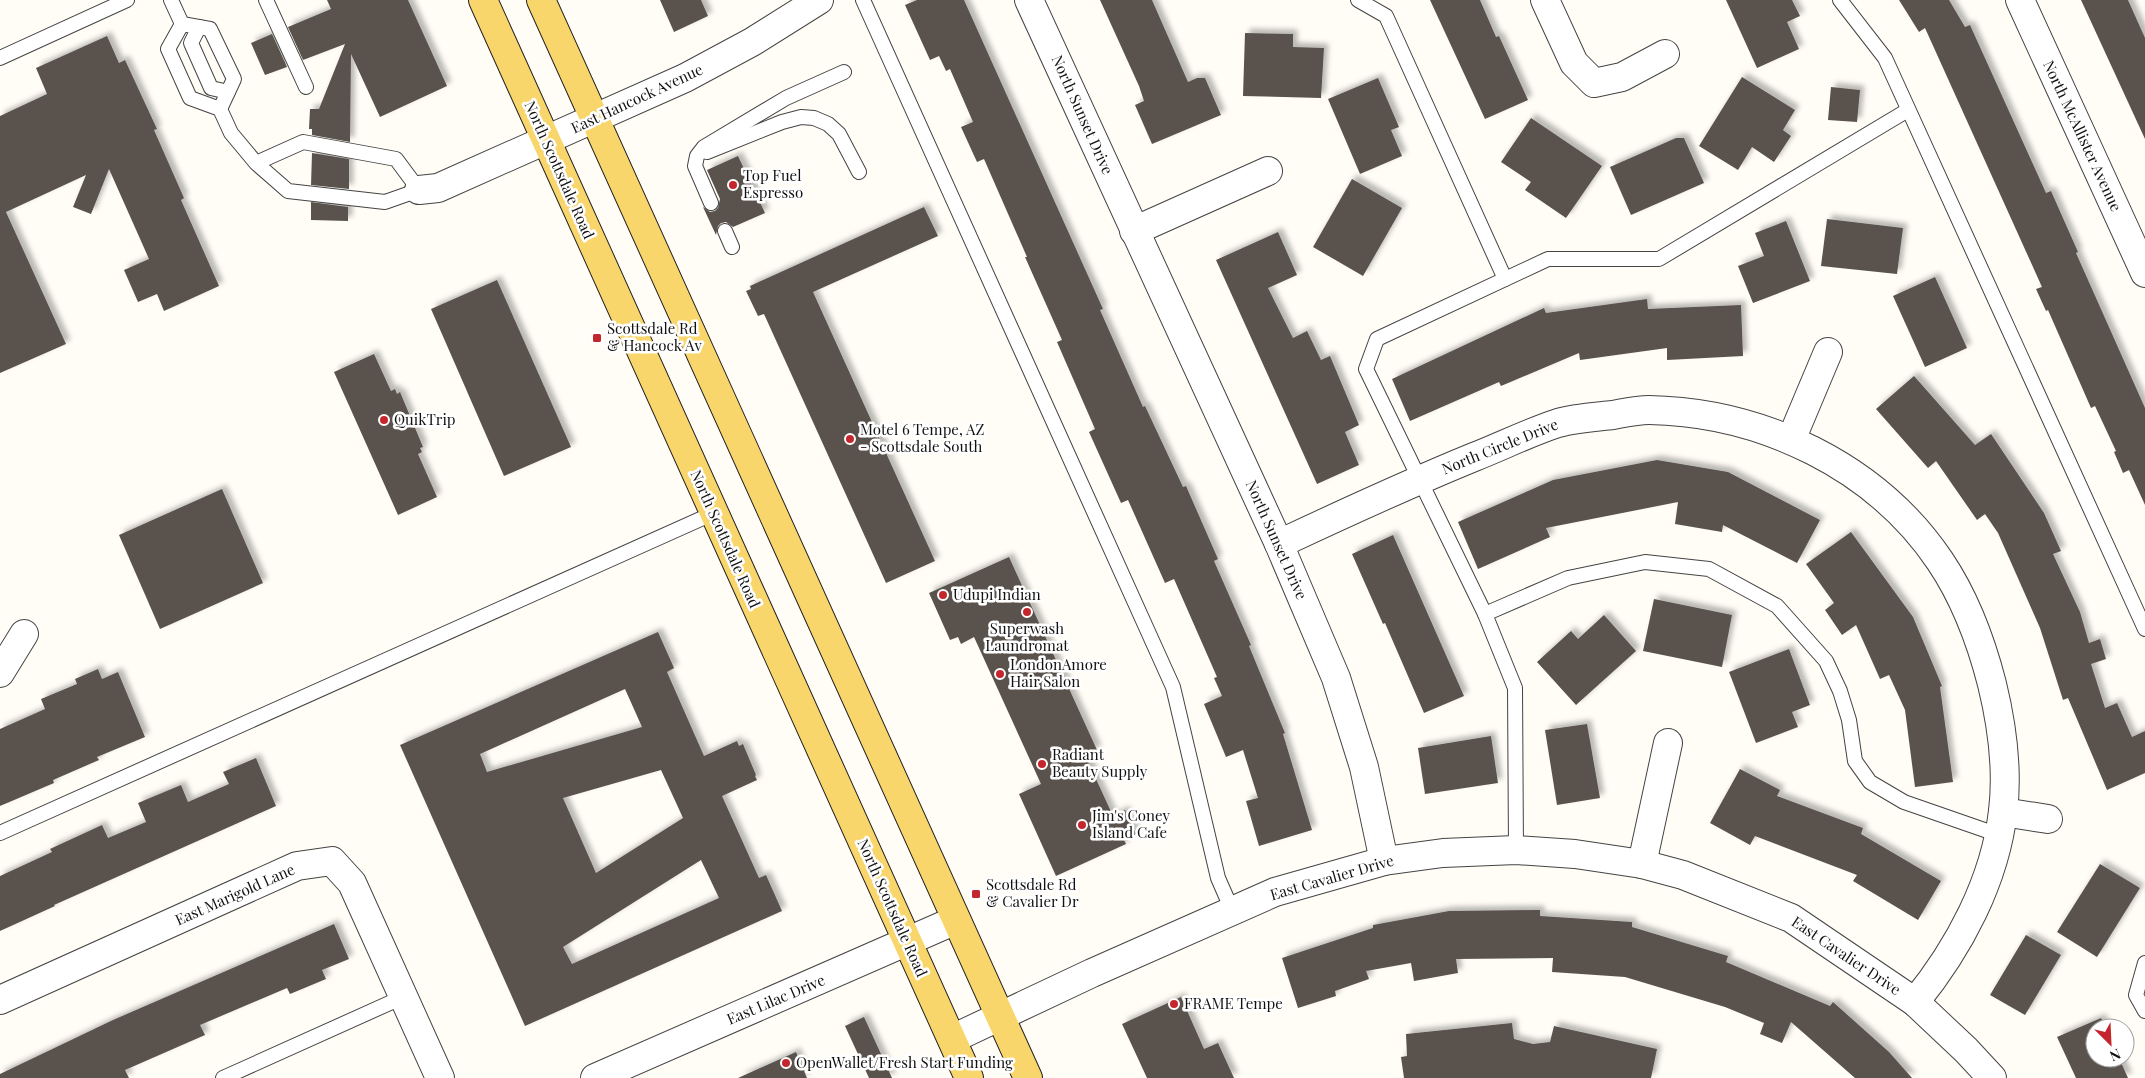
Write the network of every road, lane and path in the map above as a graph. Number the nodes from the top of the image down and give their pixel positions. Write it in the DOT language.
graph roads {
  1 [pos="127,0"];
  2 [pos="171,0"];
  3 [pos="266,0"];
  4 [pos="483,0"];
  5 [pos="541,0"];
  6 [pos="819,0"];
  7 [pos="863,0"];
  8 [pos="1029,0"];
  9 [pos="1358,0"];
  10 [pos="1545,0"];
  11 [pos="1840,0"];
  12 [pos="2020,0"];
  13 [pos="182,24"];
  14 [pos="199,27"];
  15 [pos="1666,54"];
  16 [pos="0,58"];
  17 [pos="844,72"];
  18 [pos="306,88"];
  19 [pos="228,92"];
  20 [pos="220,109"];
  21 [pos="1908,110"];
  22 [pos="595,119"];
  23 [pos="546,140"];
  24 [pos="697,156"];
  25 [pos="256,163"];
  26 [pos="1268,171"];
  27 [pos="859,172"];
  28 [pos="418,190"];
  29 [pos="711,203"];
  30 [pos="725,231"];
  31 [pos="1134,231"];
  32 [pos="732,247"];
  33 [pos="2145,273"];
  34 [pos="1505,279"];
  35 [pos="1828,352"];
  36 [pos="1791,440"];
  37 [pos="1419,480"];
  38 [pos="714,513"];
  39 [pos="1279,544"];
  40 [pos="1485,614"];
  41 [pos="2145,629"];
  42 [pos="24,634"];
  43 [pos="0,673"];
  44 [pos="1668,743"];
  45 [pos="2048,819"];
  46 [pos="2001,824"];
  47 [pos="0,832"];
  48 [pos="1516,850"];
  49 [pos="1384,861"];
  50 [pos="1642,864"];
  51 [pos="1232,910"];
  52 [pos="956,920"];
  53 [pos="908,942"];
  54 [pos="2145,963"];
  55 [pos="403,997"];
  56 [pos="0,1000"];
  57 [pos="1915,1002"];
  58 [pos="2145,1011"];
  59 [pos="1000,1016"];
  60 [pos="952,1038"];
  61 [pos="223,1078"];
  62 [pos="440,1078"];
  63 [pos="595,1078"];
  64 [pos="970,1078"];
  65 [pos="1028,1078"];
  66 [pos="1992,1078"];
  1 -- 16 [label="lane"];
  2 -- 13 [label="lane"];
  3 -- 18 [label="lane"];
  4 -- 23 [label="main road, North Scottsdale Road"];
  5 -- 22 [label="main road"];
  6 -- 22 [label="street, East Hancock Avenue"];
  7 -- 51 [label="lane"];
  8 -- 31 [label="street, North Sunset Drive"];
  9 -- 34 [label="lane"];
  10 -- 15 [label="street"];
  11 -- 21 [label="lane"];
  12 -- 33 [label="street, North McAllister Avenue"];
  13 -- 14 [label="lane"];
  13 -- 20 [label="lane"];
  14 -- 19 [label="lane"];
  14 -- 19 [label="lane"];
  17 -- 24 [label="lane"];
  19 -- 20 [label="lane"];
  20 -- 25 [label="lane"];
  21 -- 34 [label="lane"];
  21 -- 41 [label="lane"];
  22 -- 23 [label="street, East Hancock Avenue"];
  22 -- 52 [label="main road"];
  23 -- 28 [label="street, East Hancock Avenue"];
  23 -- 38 [label="main road, North Scottsdale Road"];
  24 -- 27 [label="lane"];
  24 -- 29 [label="lane"];
  25 -- 28 [label="lane"];
  25 -- 28 [label="lane"];
  26 -- 31 [label="street"];
  30 -- 32 [label="lane"];
  31 -- 39 [label="street, North Sunset Drive"];
  34 -- 37 [label="lane"];
  35 -- 36 [label="street"];
  36 -- 37 [label="street, North Circle Drive"];
  36 -- 46 [label="street, North Circle Drive"];
  37 -- 39 [label="street, North Circle Drive"];
  37 -- 40 [label="lane"];
  38 -- 47 [label="lane"];
  38 -- 53 [label="main road, North Scottsdale Road"];
  39 -- 49 [label="street, North Sunset Drive"];
  40 -- 46 [label="lane"];
  40 -- 48 [label="lane"];
  42 -- 43 [label="street"];
  44 -- 50 [label="street"];
  45 -- 46 [label="street"];
  46 -- 57 [label="street, North Circle Drive"];
  48 -- 49 [label="street, East Cavalier Drive"];
  48 -- 50 [label="street, East Cavalier Drive"];
  49 -- 51 [label="street, East Cavalier Drive"];
  50 -- 57 [label="street, East Cavalier Drive"];
  51 -- 59 [label="street, East Cavalier Drive"];
  52 -- 53 [label="street, East Lilac Drive"];
  52 -- 59 [label="main road"];
  53 -- 60 [label="main road, North Scottsdale Road"];
  53 -- 63 [label="street, East Lilac Drive"];
  54 -- 58 [label="lane"];
  55 -- 56 [label="street, East Marigold Lane"];
  55 -- 61 [label="lane"];
  55 -- 62 [label="street, East Marigold Lane"];
  57 -- 66 [label="street, East Cavalier Drive"];
  59 -- 60 [label="street, East Cavalier Drive"];
  59 -- 65 [label="main road"];
  60 -- 64 [label="main road, North Scottsdale Road"];
}
